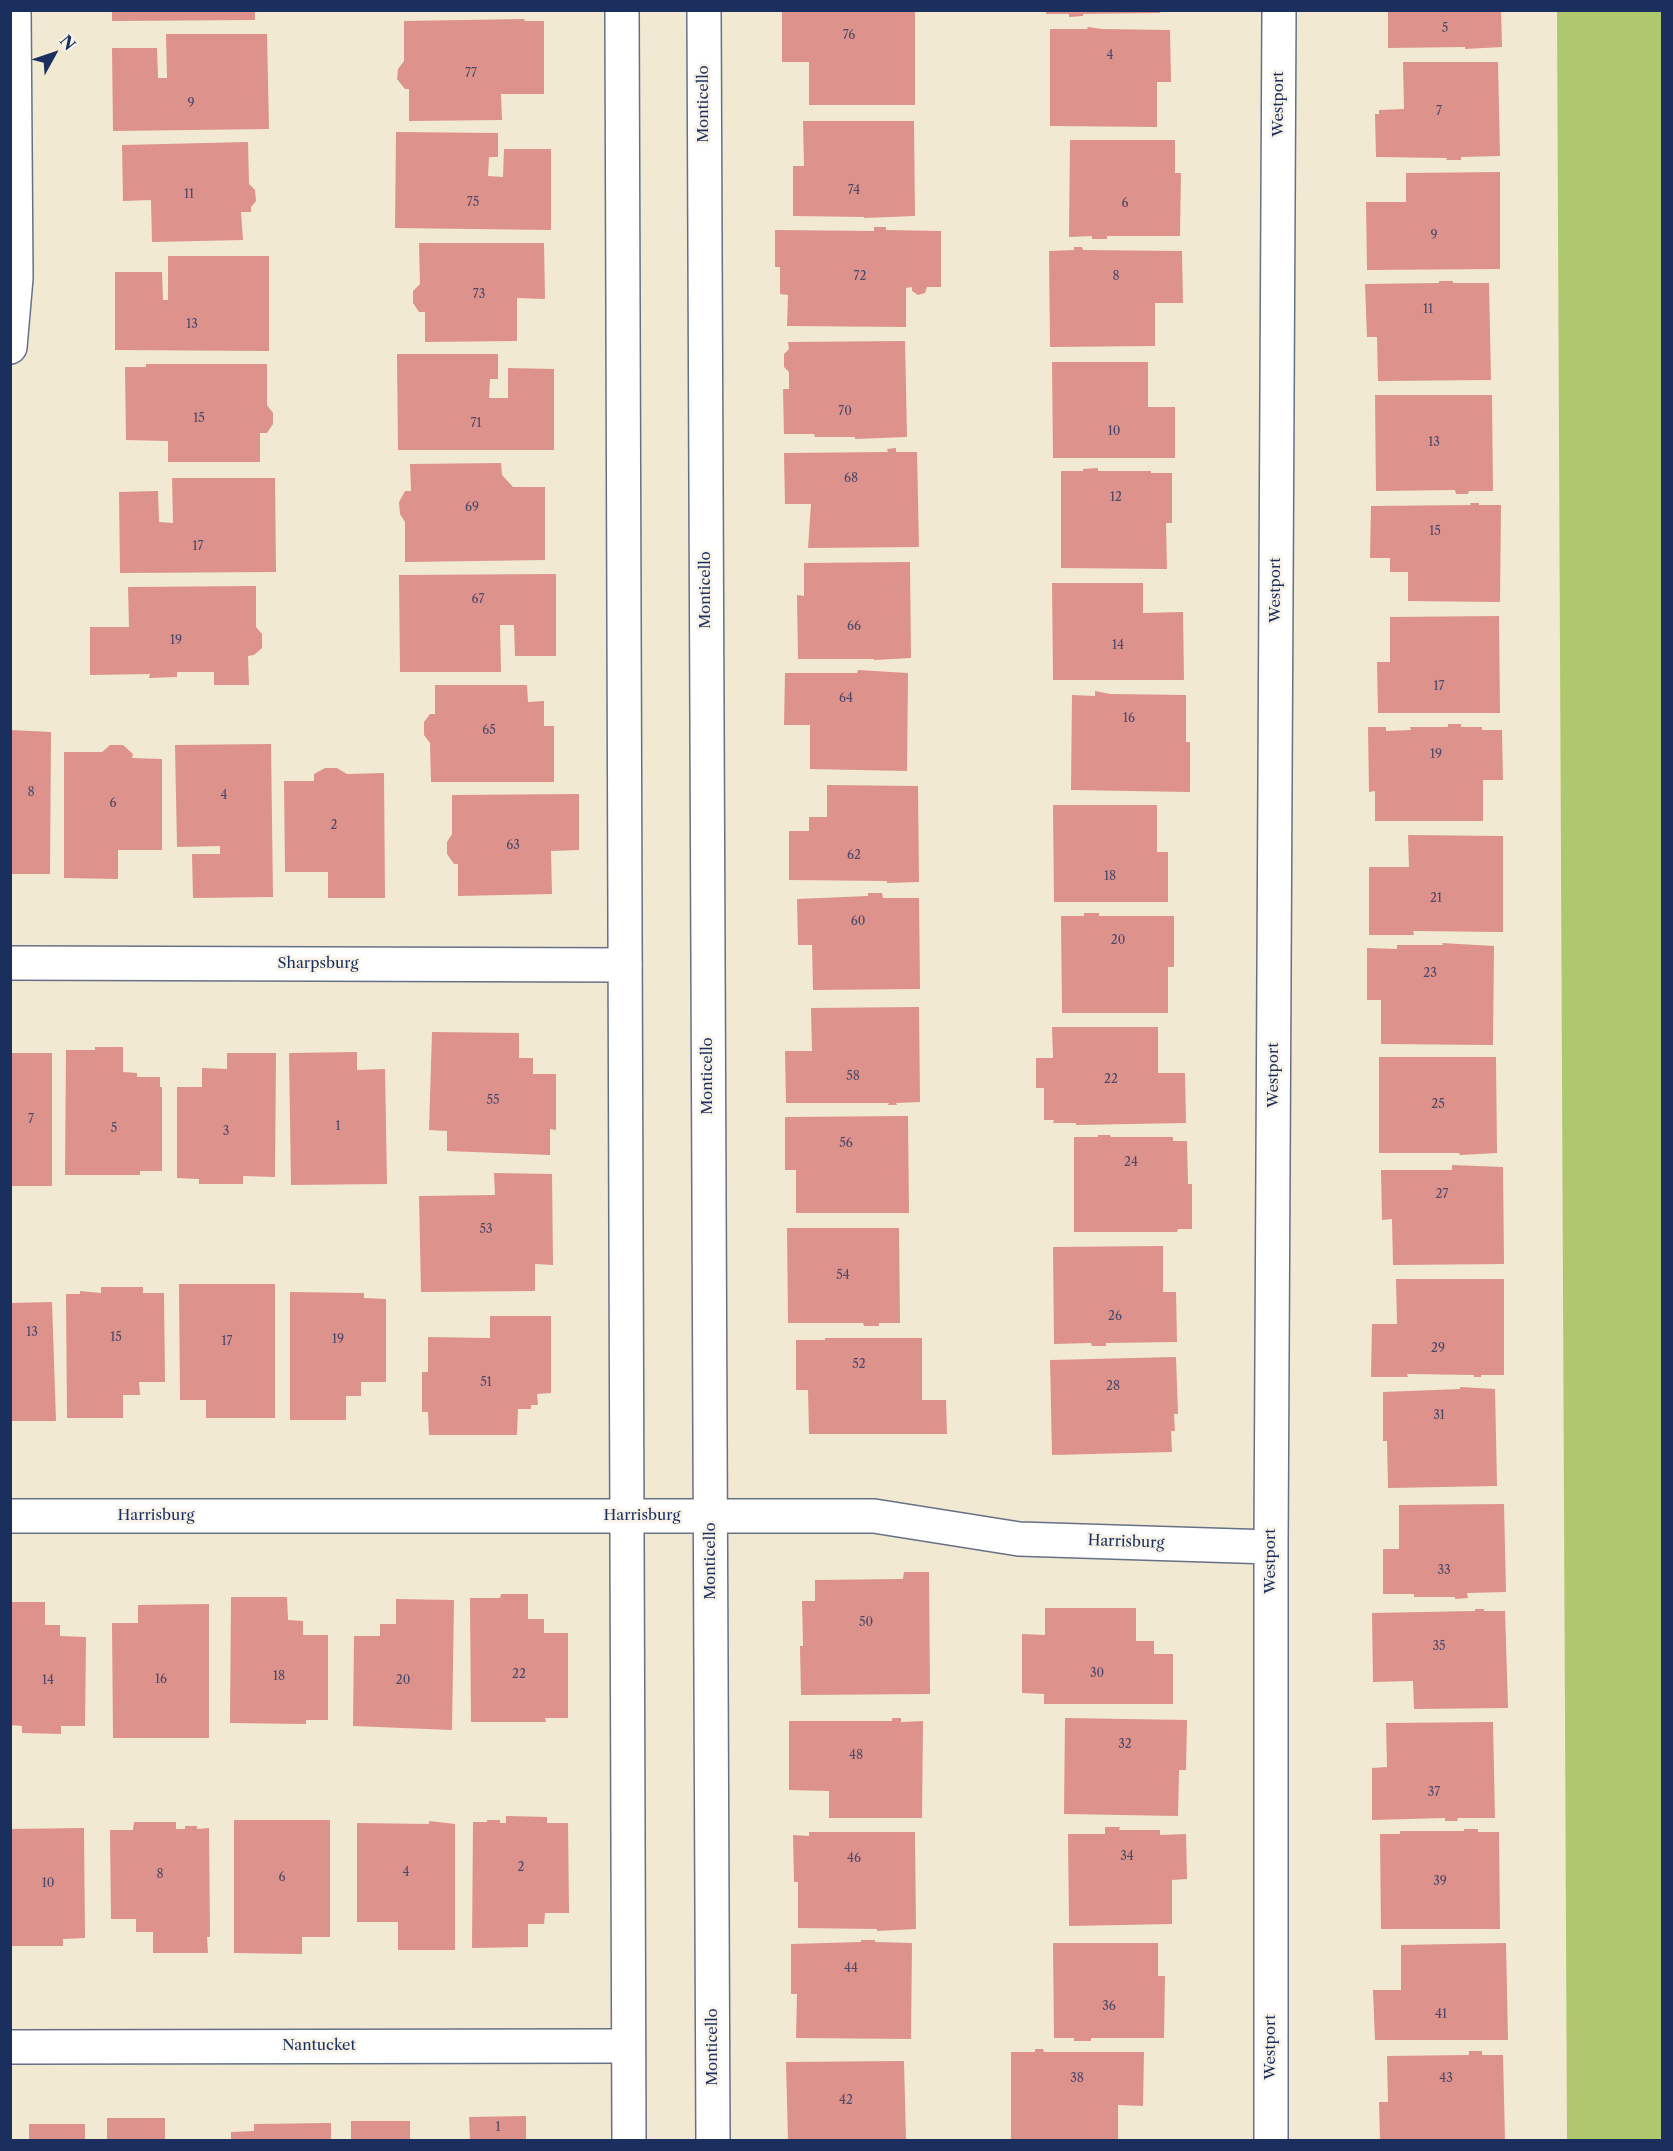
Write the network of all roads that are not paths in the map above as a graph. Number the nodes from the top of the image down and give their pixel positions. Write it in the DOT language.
graph roads {
  1 [pos="14,10"];
  2 [pos="622,10"];
  3 [pos="704,10"];
  4 [pos="1279,10"];
  5 [pos="10,347"];
  6 [pos="10,963"];
  7 [pos="625,965"];
  8 [pos="10,1516"];
  9 [pos="626,1516"];
  10 [pos="710,1516"];
  11 [pos="1271,1547"];
  12 [pos="628,2046"];
  13 [pos="10,2047"];
  14 [pos="629,2140"];
  15 [pos="713,2140"];
  16 [pos="1271,2140"];
  1 -- 5 [label="street"];
  2 -- 7 [label="street"];
  3 -- 10 [label="street, Monticello"];
  4 -- 11 [label="street, Westport"];
  6 -- 7 [label="street, Sharpsburg"];
  7 -- 9 [label="street"];
  8 -- 9 [label="street, Harrisburg"];
  9 -- 10 [label="street, Harrisburg"];
  9 -- 12 [label="street"];
  10 -- 11 [label="street, Harrisburg"];
  10 -- 15 [label="street, Monticello"];
  11 -- 16 [label="street, Westport"];
  12 -- 13 [label="street, Nantucket"];
  12 -- 14 [label="street"];
}
